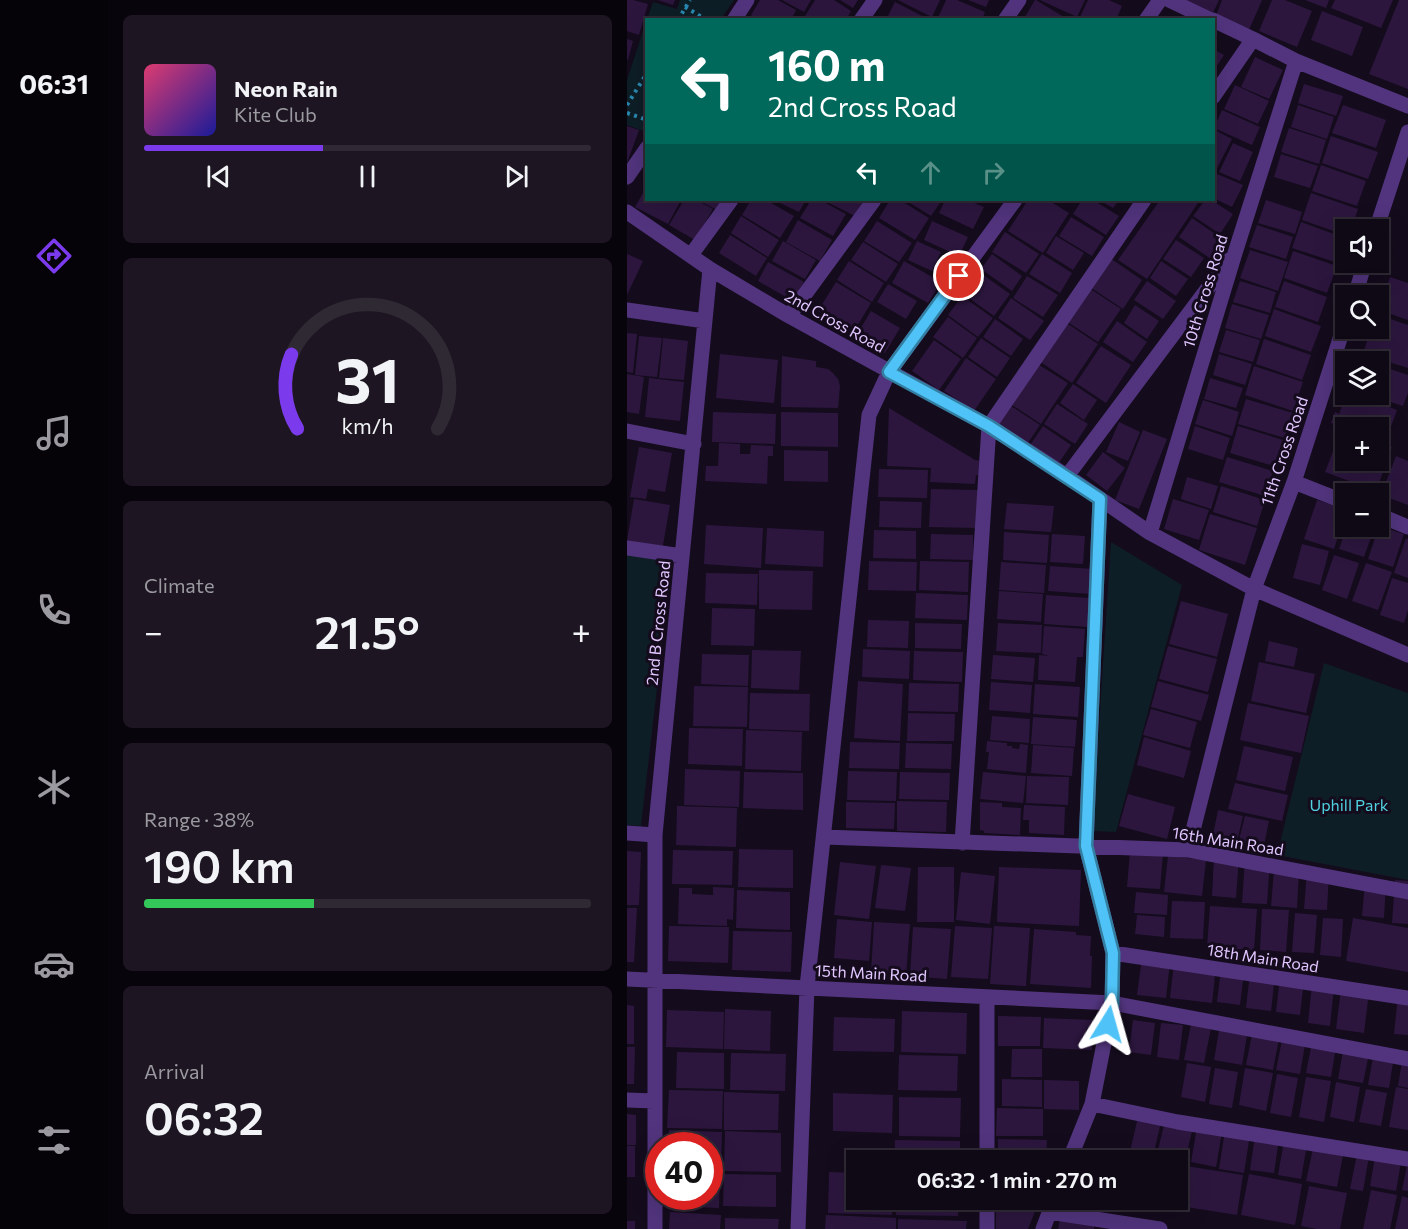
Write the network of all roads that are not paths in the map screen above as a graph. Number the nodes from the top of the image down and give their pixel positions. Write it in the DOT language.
graph roads {
  1 [pos="747,0"];
  2 [pos="875,0"];
  3 [pos="1019,0"];
  4 [pos="1160,0"];
  5 [pos="1169,0"];
  6 [pos="735,18"];
  7 [pos="862,18"];
  8 [pos="1006,18"];
  9 [pos="1147,18"];
  10 [pos="1208,18"];
  11 [pos="1215,21"];
  12 [pos="1253,39"];
  13 [pos="1296,61"];
  14 [pos="1215,94"];
  15 [pos="1408,106"];
  16 [pos="1408,132"];
  17 [pos="645,151"];
  18 [pos="627,177"];
  19 [pos="730,201"];
  20 [pos="873,201"];
  21 [pos="1014,201"];
  22 [pos="1143,201"];
  23 [pos="627,212"];
  24 [pos="1380,219"];
  25 [pos="1235,253"];
  26 [pos="691,255"];
  27 [pos="710,269"];
  28 [pos="627,310"];
  29 [pos="789,316"];
  30 [pos="705,321"];
  31 [pos="1340,339"];
  32 [pos="889,372"];
  33 [pos="989,426"];
  34 [pos="627,431"];
  35 [pos="694,444"];
  36 [pos="1067,476"];
  37 [pos="1294,482"];
  38 [pos="1335,498"];
  39 [pos="1100,499"];
  40 [pos="1389,519"];
  41 [pos="1408,527"];
  42 [pos="1150,533"];
  43 [pos="627,548"];
  44 [pos="682,556"];
  45 [pos="1254,589"];
  46 [pos="1408,655"];
  47 [pos="627,833"];
  48 [pos="655,835"];
  49 [pos="824,837"];
  50 [pos="962,843"];
  51 [pos="1086,846"];
  52 [pos="1188,850"];
  53 [pos="1408,892"];
  54 [pos="1113,953"];
  55 [pos="627,979"];
  56 [pos="655,981"];
  57 [pos="807,987"];
  58 [pos="987,998"];
  59 [pos="1408,998"];
  60 [pos="1112,1004"];
  61 [pos="1408,1059"];
  62 [pos="627,1100"];
  63 [pos="654,1101"];
  64 [pos="1092,1104"];
  65 [pos="987,1150"];
  66 [pos="1073,1150"];
  67 [pos="1408,1159"];
  68 [pos="987,1210"];
  69 [pos="1050,1210"];
  70 [pos="1070,1210"];
  71 [pos="655,1229"];
  72 [pos="798,1229"];
  73 [pos="987,1229"];
  74 [pos="1043,1229"];
  75 [pos="1159,1229"];
  1 -- 6 [label="street"];
  2 -- 7 [label="street"];
  3 -- 8 [label="street"];
  4 -- 9 [label="street"];
  5 -- 10 [label="street"];
  11 -- 12 [label="street"];
  12 -- 13 [label="street"];
  12 -- 14 [label="street"];
  13 -- 15 [label="street"];
  13 -- 25 [label="street, 10th Cross Road"];
  16 -- 24 [label="street"];
  17 -- 18 [label="street"];
  19 -- 26 [label="street"];
  20 -- 29 [label="street"];
  21 -- 32 [label="street"];
  22 -- 33 [label="street"];
  23 -- 26 [label="street, 2nd Cross Road"];
  25 -- 36 [label="street"];
  25 -- 42 [label="street, 10th Cross Road"];
  26 -- 27 [label="street, 2nd Cross Road"];
  27 -- 29 [label="street, 2nd Cross Road"];
  27 -- 30 [label="street, 2nd B Cross Road"];
  28 -- 30 [label="street"];
  29 -- 32 [label="street, 2nd Cross Road"];
  30 -- 35 [label="street, 2nd B Cross Road"];
  31 -- 37 [label="street, 11th Cross Road"];
  32 -- 33 [label="street, 2nd Cross Road"];
  32 -- 49 [label="street"];
  33 -- 36 [label="street, 2nd Cross Road"];
  33 -- 50 [label="street"];
  34 -- 35 [label="street"];
  35 -- 44 [label="street, 2nd B Cross Road"];
  36 -- 39 [label="street, 2nd Cross Road"];
  37 -- 38 [label="street"];
  37 -- 45 [label="street, 11th Cross Road"];
  39 -- 42 [label="street, 2nd Cross Road"];
  39 -- 51 [label="street"];
  40 -- 41 [label="street"];
  42 -- 45 [label="street, 2nd Cross Road"];
  43 -- 44 [label="street"];
  44 -- 48 [label="street, 2nd B Cross Road"];
  45 -- 46 [label="street, 2nd Cross Road"];
  45 -- 52 [label="street, 11th Cross Road"];
  47 -- 48 [label="street"];
  48 -- 56 [label="street, 2nd B Cross Road"];
  49 -- 50 [label="street, 16th Main Road"];
  49 -- 57 [label="street"];
  50 -- 51 [label="street, 16th Main Road"];
  51 -- 52 [label="street, 16th Main Road"];
  51 -- 54 [label="street"];
  52 -- 53 [label="street, 16th Main Road"];
  54 -- 59 [label="street, 18th Main Road"];
  54 -- 60 [label="street"];
  55 -- 56 [label="street, 15th Main Road"];
  56 -- 57 [label="street, 15th Main Road"];
  56 -- 63 [label="street"];
  57 -- 58 [label="street, 15th Main Road"];
  57 -- 72 [label="street"];
  58 -- 60 [label="street, 15th Main Road"];
  58 -- 65 [label="street"];
  60 -- 61 [label="street, 15th Main Road"];
  60 -- 64 [label="street"];
  62 -- 63 [label="street"];
  63 -- 71 [label="street"];
  64 -- 66 [label="street"];
  64 -- 67 [label="street"];
  68 -- 73 [label="street"];
  69 -- 74 [label="street"];
  70 -- 75 [label="street"];
}
